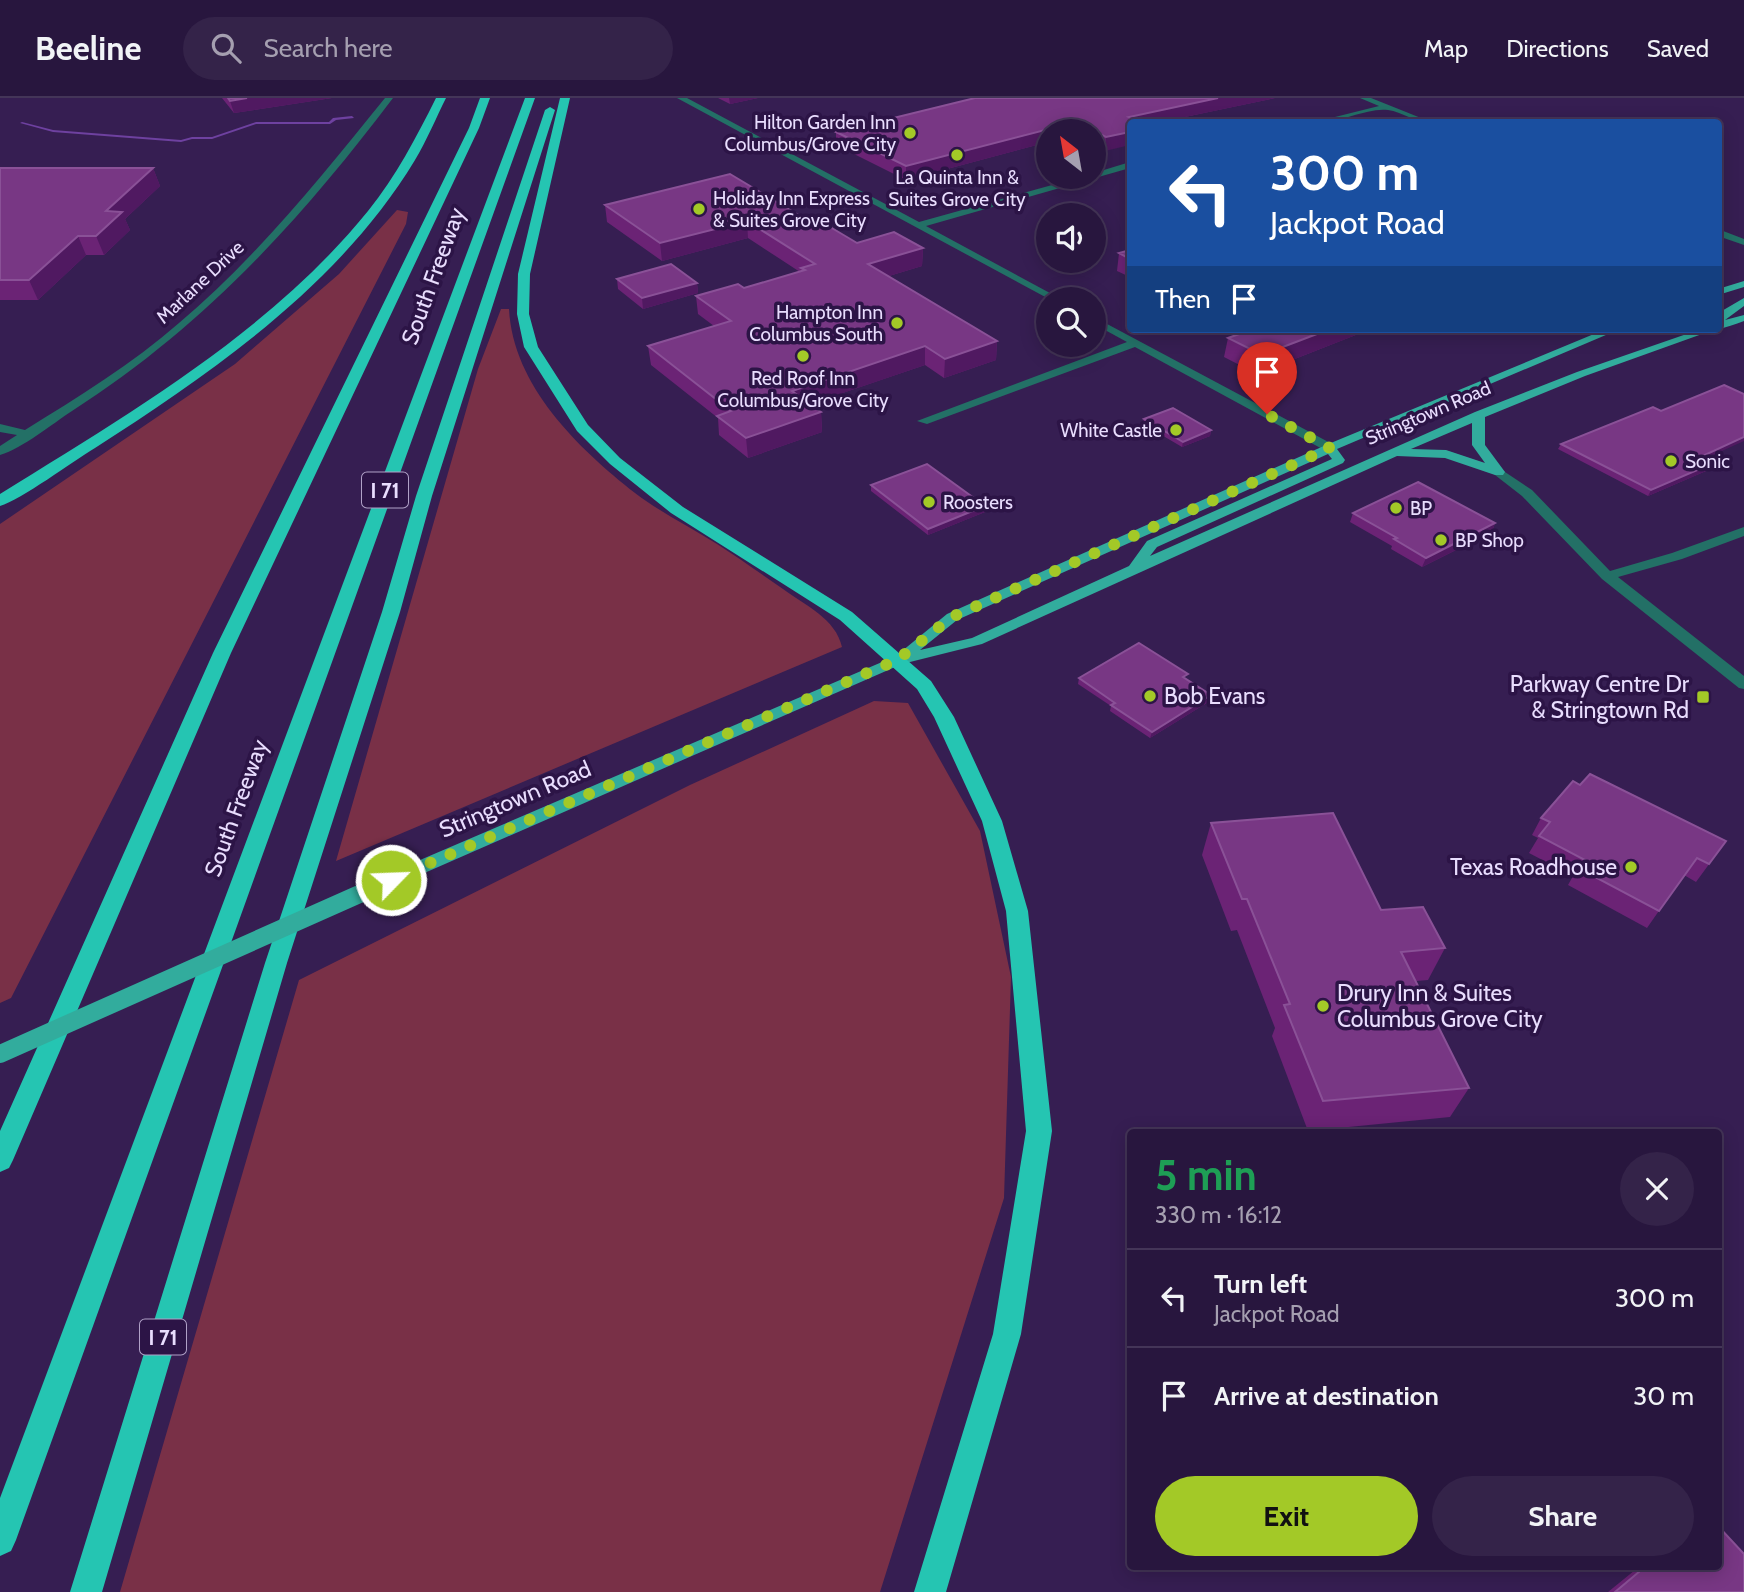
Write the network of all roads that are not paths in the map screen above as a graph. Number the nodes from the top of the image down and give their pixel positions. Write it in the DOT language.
graph roads {
  1 [pos="388,98"];
  2 [pos="441,98"];
  3 [pos="454,98"];
  4 [pos="485,98"];
  5 [pos="530,98"];
  6 [pos="554,98"];
  7 [pos="565,98"];
  8 [pos="681,98"];
  9 [pos="1364,98"];
  10 [pos="1387,107"];
  11 [pos="1333,119"];
  12 [pos="1419,119"];
  13 [pos="410,160"];
  14 [pos="1127,166"];
  15 [pos="1106,172"];
  16 [pos="1046,189"];
  17 [pos="918,225"];
  18 [pos="1722,234"];
  19 [pos="1744,242"];
  20 [pos="1744,284"];
  21 [pos="1036,288"];
  22 [pos="1722,291"];
  23 [pos="1744,301"];
  24 [pos="1722,318"];
  25 [pos="1744,318"];
  26 [pos="1722,324"];
  27 [pos="1106,327"];
  28 [pos="1605,333"];
  29 [pos="1699,333"];
  30 [pos="1136,343"];
  31 [pos="1479,415"];
  32 [pos="923,421"];
  33 [pos="0,428"];
  34 [pos="27,434"];
  35 [pos="1330,448"];
  36 [pos="0,451"];
  37 [pos="1392,453"];
  38 [pos="1499,472"];
  39 [pos="0,501"];
  40 [pos="1744,531"];
  41 [pos="1133,570"];
  42 [pos="1607,576"];
  43 [pos="897,660"];
  44 [pos="1744,684"];
  45 [pos="0,1054"];
  46 [pos="0,1160"];
  47 [pos="0,1539"];
  48 [pos="86,1592"];
  49 [pos="930,1592"];
  1 -- 34 [label="street, Marlane Drive"];
  2 -- 13 [label="highway"];
  3 -- 13 [label="highway"];
  4 -- 46 [label="highway, South Freeway"];
  5 -- 47 [label="highway, South Freeway / I 71"];
  6 -- 48 [label="highway, I 71"];
  7 -- 43 [label="highway"];
  8 -- 17 [label="street"];
  9 -- 10 [label="street"];
  10 -- 11 [label="street"];
  10 -- 12 [label="street"];
  13 -- 39 [label="highway"];
  14 -- 15 [label="street"];
  16 -- 17 [label="street"];
  17 -- 21 [label="street"];
  18 -- 19 [label="street"];
  20 -- 22 [label="main road"];
  23 -- 24 [label="main road"];
  25 -- 26 [label="main road"];
  27 -- 30 [label="street"];
  28 -- 35 [label="main road, Stringtown Road"];
  29 -- 31 [label="main road, Stringtown Road"];
  30 -- 32 [label="street"];
  30 -- 35 [label="street"];
  31 -- 37 [label="main road, Stringtown Road"];
  31 -- 38 [label="main road"];
  33 -- 34 [label="street"];
  34 -- 36 [label="street, Marlane Drive"];
  35 -- 41 [label="main road"];
  35 -- 43 [label="main road, Stringtown Road"];
  37 -- 38 [label="main road"];
  37 -- 41 [label="main road, Stringtown Road"];
  38 -- 42 [label="street"];
  40 -- 42 [label="street"];
  41 -- 43 [label="main road, Stringtown Road"];
  42 -- 44 [label="street"];
  43 -- 45 [label="main road, Stringtown Road, bridge"];
  43 -- 49 [label="highway"];
}
